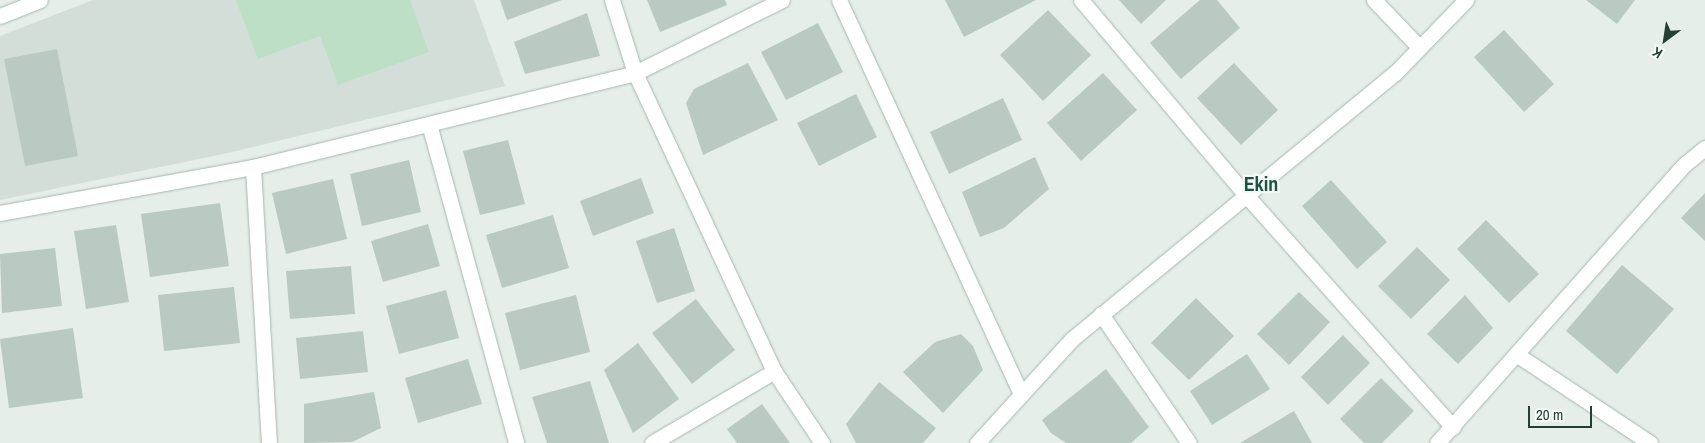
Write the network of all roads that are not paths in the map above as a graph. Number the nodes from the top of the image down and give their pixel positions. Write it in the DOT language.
graph roads {
  1 [pos="40,0"];
  2 [pos="612,0"];
  3 [pos="782,0"];
  4 [pos="839,0"];
  5 [pos="1081,0"];
  6 [pos="1374,0"];
  7 [pos="1466,0"];
  8 [pos="0,16"];
  9 [pos="1420,48"];
  10 [pos="635,73"];
  11 [pos="429,124"];
  12 [pos="1705,148"];
  13 [pos="253,167"];
  14 [pos="1246,195"];
  15 [pos="0,213"];
  16 [pos="1102,314"];
  17 [pos="1516,354"];
  18 [pos="774,370"];
  19 [pos="1021,394"];
  20 [pos="1453,427"];
  21 [pos="270,443"];
  22 [pos="516,443"];
  23 [pos="652,443"];
  24 [pos="822,443"];
  25 [pos="977,443"];
  26 [pos="1189,443"];
  27 [pos="1437,443"];
  28 [pos="1650,443"];
  1 -- 8 [label="street"];
  2 -- 10 [label="street"];
  3 -- 10 [label="street"];
  4 -- 19 [label="street"];
  5 -- 14 [label="street"];
  6 -- 9 [label="street"];
  7 -- 9 [label="street"];
  9 -- 14 [label="street"];
  10 -- 11 [label="street"];
  10 -- 18 [label="street"];
  11 -- 13 [label="street"];
  11 -- 22 [label="street"];
  12 -- 17 [label="street"];
  13 -- 15 [label="street"];
  13 -- 21 [label="street"];
  14 -- 16 [label="street"];
  14 -- 20 [label="street"];
  16 -- 19 [label="street"];
  16 -- 26 [label="street"];
  17 -- 20 [label="street"];
  17 -- 28 [label="street"];
  18 -- 23 [label="street"];
  18 -- 24 [label="street"];
  19 -- 25 [label="street"];
  20 -- 27 [label="street"];
}
